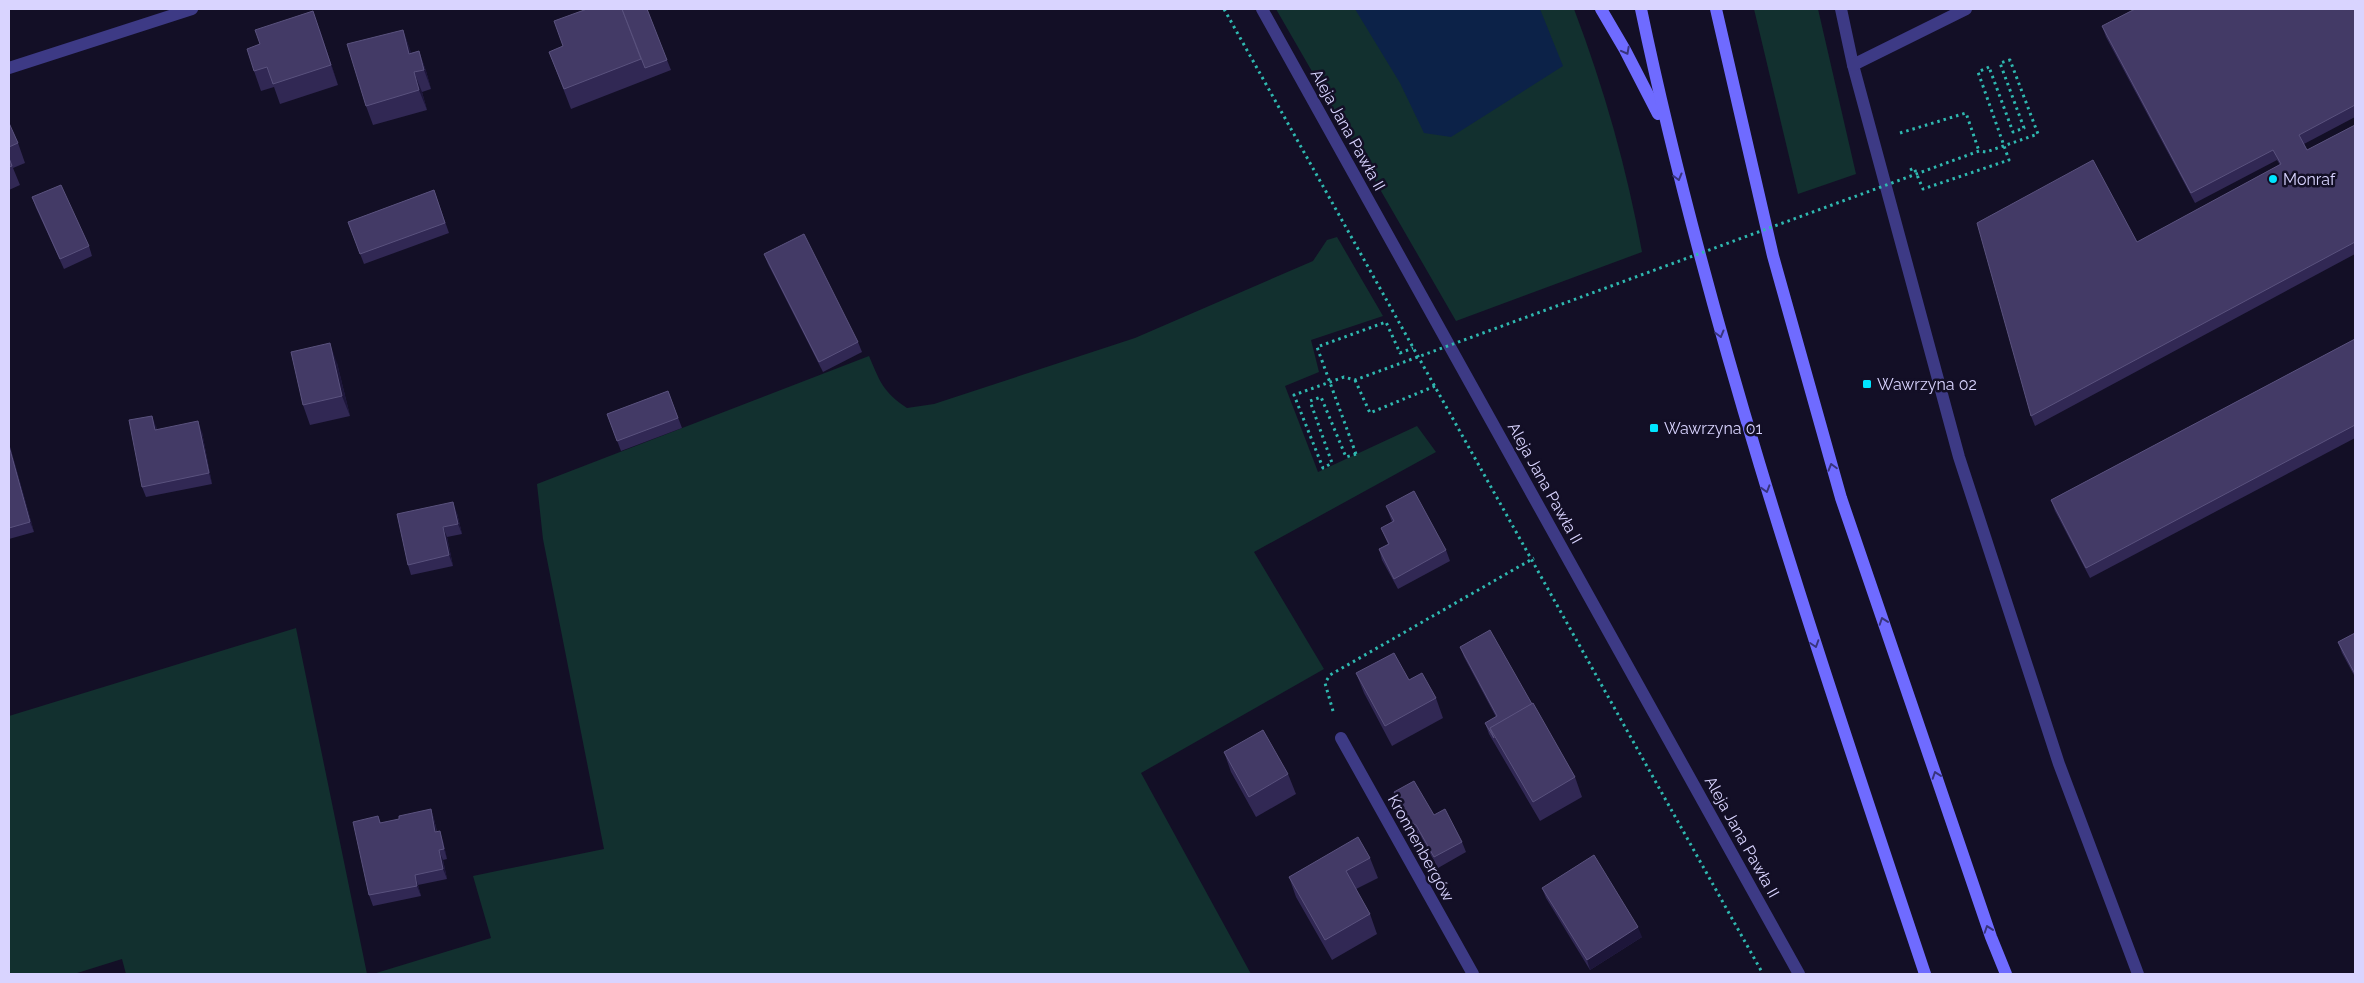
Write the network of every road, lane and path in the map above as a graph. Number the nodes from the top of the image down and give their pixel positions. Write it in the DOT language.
graph roads {
  1 [pos="192,9"];
  2 [pos="1224,9"];
  3 [pos="1262,9"];
  4 [pos="1601,9"];
  5 [pos="1640,9"];
  6 [pos="1716,9"];
  7 [pos="1841,9"];
  8 [pos="1966,9"];
  9 [pos="1852,65"];
  10 [pos="9,68"];
  11 [pos="1666,130"];
  12 [pos="1897,134"];
  13 [pos="1979,152"];
  14 [pos="1883,179"];
  15 [pos="1413,348"];
  16 [pos="1355,380"];
  17 [pos="1434,386"];
  18 [pos="1560,543"];
  19 [pos="1533,559"];
  20 [pos="1342,738"];
  21 [pos="1473,974"];
  22 [pos="1763,974"];
  23 [pos="1799,974"];
  24 [pos="1925,974"];
  25 [pos="2006,974"];
  26 [pos="2138,974"];
  1 -- 10 [label="street"];
  2 -- 15 [label="path"];
  3 -- 18 [label="street, Aleja Jana Pawła II"];
  4 -- 11 [label="main road, one-way"];
  5 -- 11 [label="main road"];
  25 -- 6 [label="main road, one-way"];
  7 -- 9 [label="street"];
  8 -- 9 [label="street"];
  9 -- 14 [label="street"];
  11 -- 24 [label="main road, one-way"];
  12 -- 13 [label="path"];
  13 -- 14 [label="path, bridge"];
  13 -- 16 [label="path, bridge"];
  14 -- 26 [label="street"];
  15 -- 16 [label="path, bridge"];
  15 -- 17 [label="path"];
  16 -- 17 [label="path"];
  17 -- 19 [label="path"];
  18 -- 19 [label="path"];
  18 -- 23 [label="street, Aleja Jana Pawła II"];
  19 -- 20 [label="path"];
  19 -- 22 [label="path"];
  20 -- 21 [label="street, Kronnenbergów"];
}
